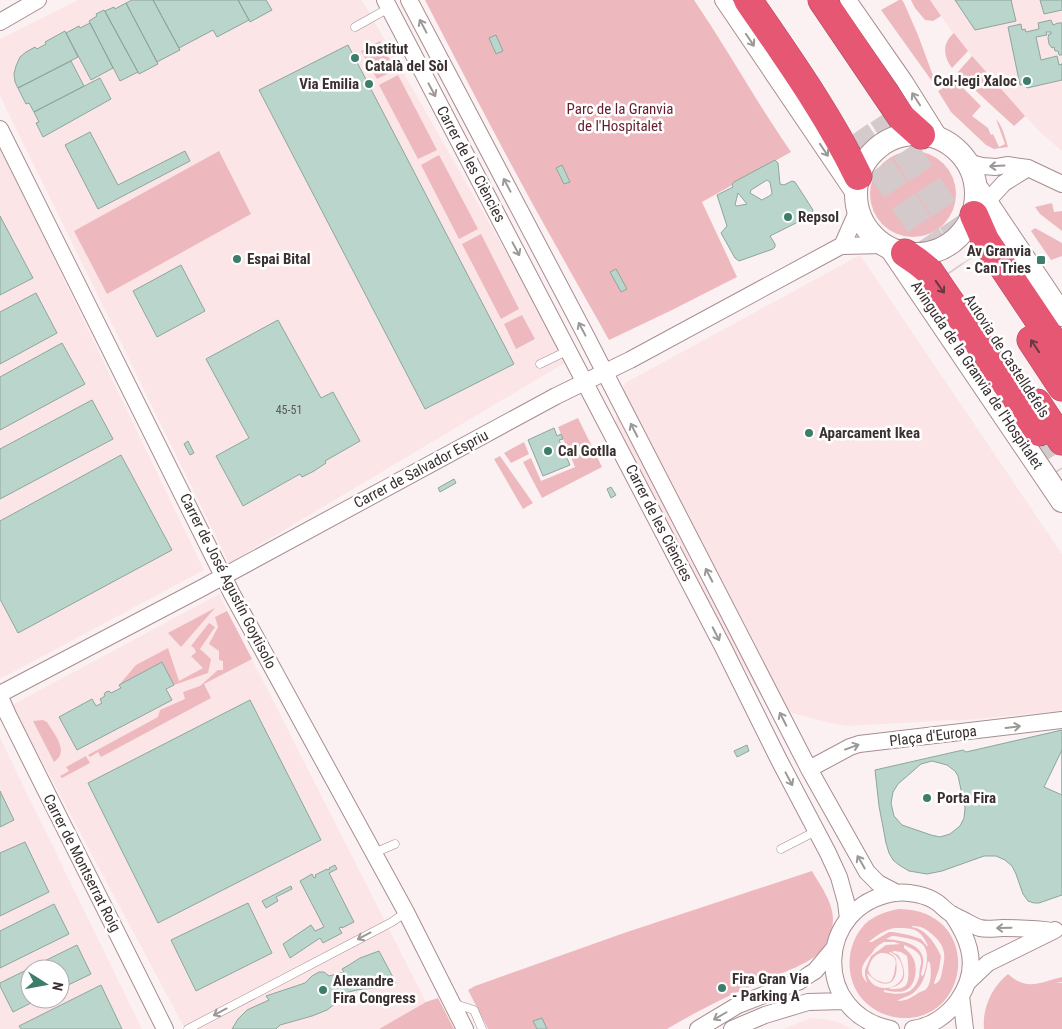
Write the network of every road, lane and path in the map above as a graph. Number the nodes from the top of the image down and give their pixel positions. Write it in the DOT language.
graph roads {
  1 [pos="38,0"];
  2 [pos="409,0"];
  3 [pos="723,0"];
  4 [pos="748,0"];
  5 [pos="767,0"];
  6 [pos="806,0"];
  7 [pos="822,0"];
  8 [pos="848,0"];
  9 [pos="387,4"];
  10 [pos="0,22"];
  11 [pos="355,27"];
  12 [pos="882,115"];
  13 [pos="0,129"];
  14 [pos="856,132"];
  15 [pos="932,138"];
  16 [pos="967,162"];
  17 [pos="1028,168"];
  18 [pos="1062,184"];
  19 [pos="857,194"];
  20 [pos="979,203"];
  21 [pos="842,246"];
  22 [pos="893,249"];
  23 [pos="974,256"];
  24 [pos="952,272"];
  25 [pos="1062,315"];
  26 [pos="569,350"];
  27 [pos="1062,355"];
  28 [pos="540,364"];
  29 [pos="605,372"];
  30 [pos="586,382"];
  31 [pos="1062,387"];
  32 [pos="1050,436"];
  33 [pos="1062,502"];
  34 [pos="223,576"];
  35 [pos="0,696"];
  36 [pos="1062,720"];
  37 [pos="809,769"];
  38 [pos="816,831"];
  39 [pos="395,844"];
  40 [pos="781,849"];
  41 [pos="374,853"];
  42 [pos="897,893"];
  43 [pos="406,912"];
  44 [pos="952,914"];
  45 [pos="848,919"];
  46 [pos="1057,929"];
  47 [pos="835,947"];
  48 [pos="964,989"];
  49 [pos="845,1001"];
  50 [pos="452,1003"];
  51 [pos="740,1027"];
  52 [pos="165,1029"];
  53 [pos="188,1029"];
  54 [pos="465,1029"];
  55 [pos="482,1029"];
  56 [pos="698,1029"];
  57 [pos="891,1029"];
  58 [pos="918,1029"];
  59 [pos="965,1029"];
  1 -- 10 [label="street"];
  29 -- 2 [label="street, Carrer de les Ciències, one-way"];
  3 -- 19 [label="street, one-way"];
  4 -- 19 [label="highway"];
  5 -- 14 [label="highway"];
  6 -- 12 [label="highway"];
  7 -- 15 [label="highway"];
  15 -- 8 [label="street, one-way"];
  9 -- 11 [label="lane"];
  9 -- 26 [label="street, Carrer de les Ciències, one-way"];
  13 -- 34 [label="street, Carrer de José Agustín Goytisolo"];
  15 -- 16 [label="main road"];
  15 -- 19 [label="main road"];
  17 -- 16 [label="street, one-way"];
  16 -- 20 [label="main road"];
  17 -- 18 [label="street"];
  17 -- 20 [label="street"];
  19 -- 21 [label="street"];
  19 -- 22 [label="main road"];
  20 -- 22 [label="main road"];
  20 -- 25 [label="main road"];
  20 -- 27 [label="highway"];
  21 -- 22 [label="street, Carrer de Salvador Espriu"];
  21 -- 29 [label="street, Carrer de Salvador Espriu"];
  22 -- 32 [label="highway, one-way"];
  22 -- 33 [label="main road, Avinguda de la Granvia de l'Hospitalet"];
  31 -- 23 [label="highway, Autovia de Castelldefels, one-way"];
  24 -- 32 [label="highway, Autovia de Castelldefels"];
  26 -- 28 [label="lane"];
  26 -- 30 [label="street, Carrer de les Ciències"];
  29 -- 30 [label="street, Carrer de Salvador Espriu"];
  37 -- 29 [label="street, Carrer de les Ciències, one-way"];
  30 -- 34 [label="street, Carrer de Salvador Espriu"];
  30 -- 38 [label="street, Carrer de les Ciències, one-way"];
  34 -- 35 [label="street, Carrer de Salvador Espriu"];
  34 -- 41 [label="street, Carrer de José Agustín Goytisolo"];
  35 -- 52 [label="street, Carrer de Montserrat Roig"];
  37 -- 36 [label="street, Plaça d'Europa, one-way"];
  42 -- 37 [label="street, Carrer de les Ciències, one-way"];
  38 -- 40 [label="lane"];
  38 -- 45 [label="street, Carrer de les Ciències"];
  39 -- 41 [label="lane"];
  41 -- 43 [label="street, Carrer de José Agustín Goytisolo"];
  42 -- 44 [label="street"];
  42 -- 45 [label="street"];
  43 -- 50 [label="street, Carrer de José Agustín Goytisolo"];
  43 -- 53 [label="lane, one-way"];
  46 -- 44 [label="street, one-way"];
  44 -- 48 [label="street"];
  45 -- 47 [label="street"];
  46 -- 48 [label="street"];
  47 -- 49 [label="street"];
  47 -- 56 [label="street, one-way"];
  48 -- 58 [label="street"];
  48 -- 59 [label="street"];
  49 -- 51 [label="street"];
  49 -- 57 [label="street"];
  50 -- 54 [label="street, Carrer de José Agustín Goytisolo"];
  50 -- 55 [label="lane"];
}
